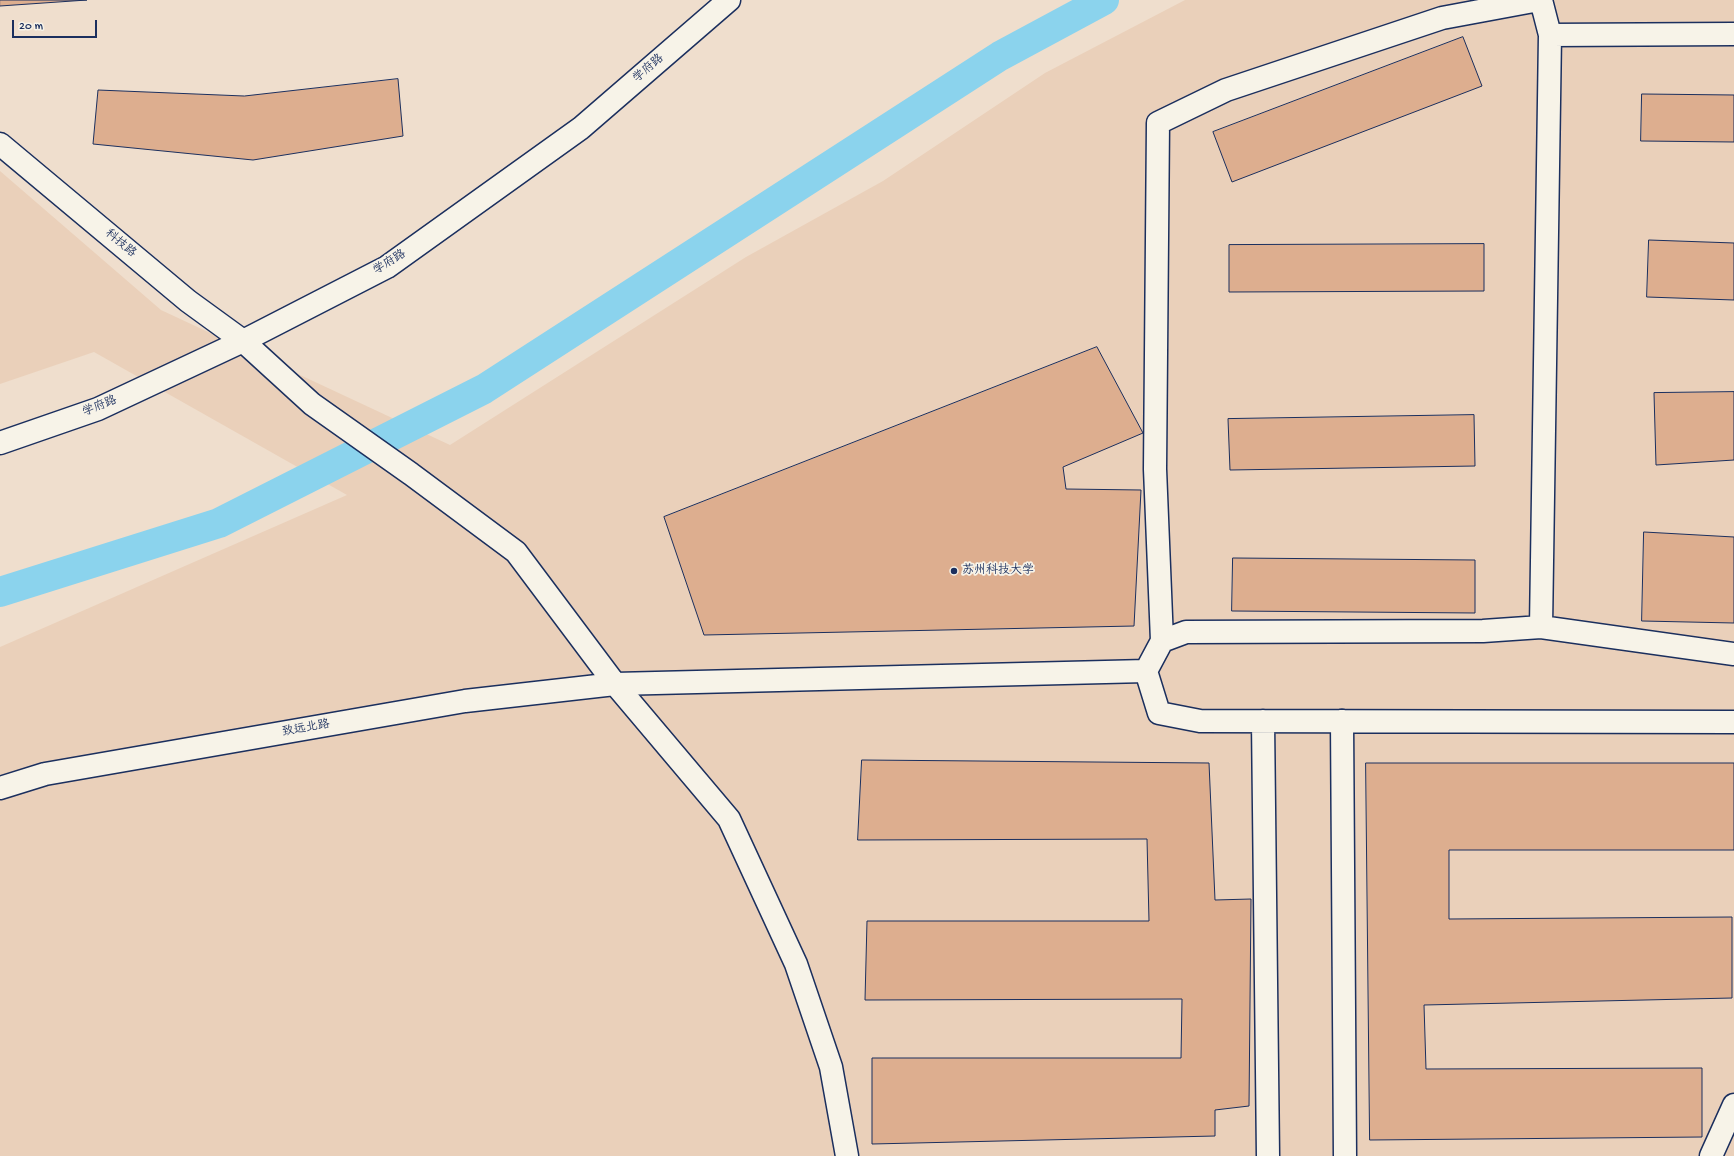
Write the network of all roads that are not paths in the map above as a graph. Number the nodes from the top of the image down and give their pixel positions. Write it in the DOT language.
graph roads {
  1 [pos="729,0"];
  2 [pos="1540,0"];
  3 [pos="1734,34"];
  4 [pos="1550,35"];
  5 [pos="0,144"];
  6 [pos="243,341"];
  7 [pos="0,442"];
  8 [pos="1541,627"];
  9 [pos="1162,642"];
  10 [pos="1734,654"];
  11 [pos="1146,671"];
  12 [pos="615,684"];
  13 [pos="1263,721"];
  14 [pos="1342,721"];
  15 [pos="1734,722"];
  16 [pos="0,788"];
  17 [pos="1734,1105"];
  18 [pos="847,1156"];
  19 [pos="1268,1156"];
  20 [pos="1345,1156"];
  21 [pos="1711,1156"];
  1 -- 6 [label="street, 学府路"];
  2 -- 4 [label="street"];
  2 -- 9 [label="street"];
  3 -- 4 [label="street"];
  4 -- 8 [label="street"];
  5 -- 6 [label="street, 科技路"];
  6 -- 7 [label="street, 学府路"];
  6 -- 12 [label="street, 科技路"];
  8 -- 9 [label="street"];
  8 -- 10 [label="street"];
  9 -- 11 [label="street"];
  11 -- 12 [label="street, 致远北路"];
  11 -- 13 [label="street"];
  12 -- 16 [label="street, 致远北路"];
  12 -- 18 [label="street, 科技路"];
  13 -- 14 [label="street"];
  13 -- 19 [label="street"];
  14 -- 15 [label="street"];
  14 -- 20 [label="street"];
  17 -- 21 [label="street"];
}
